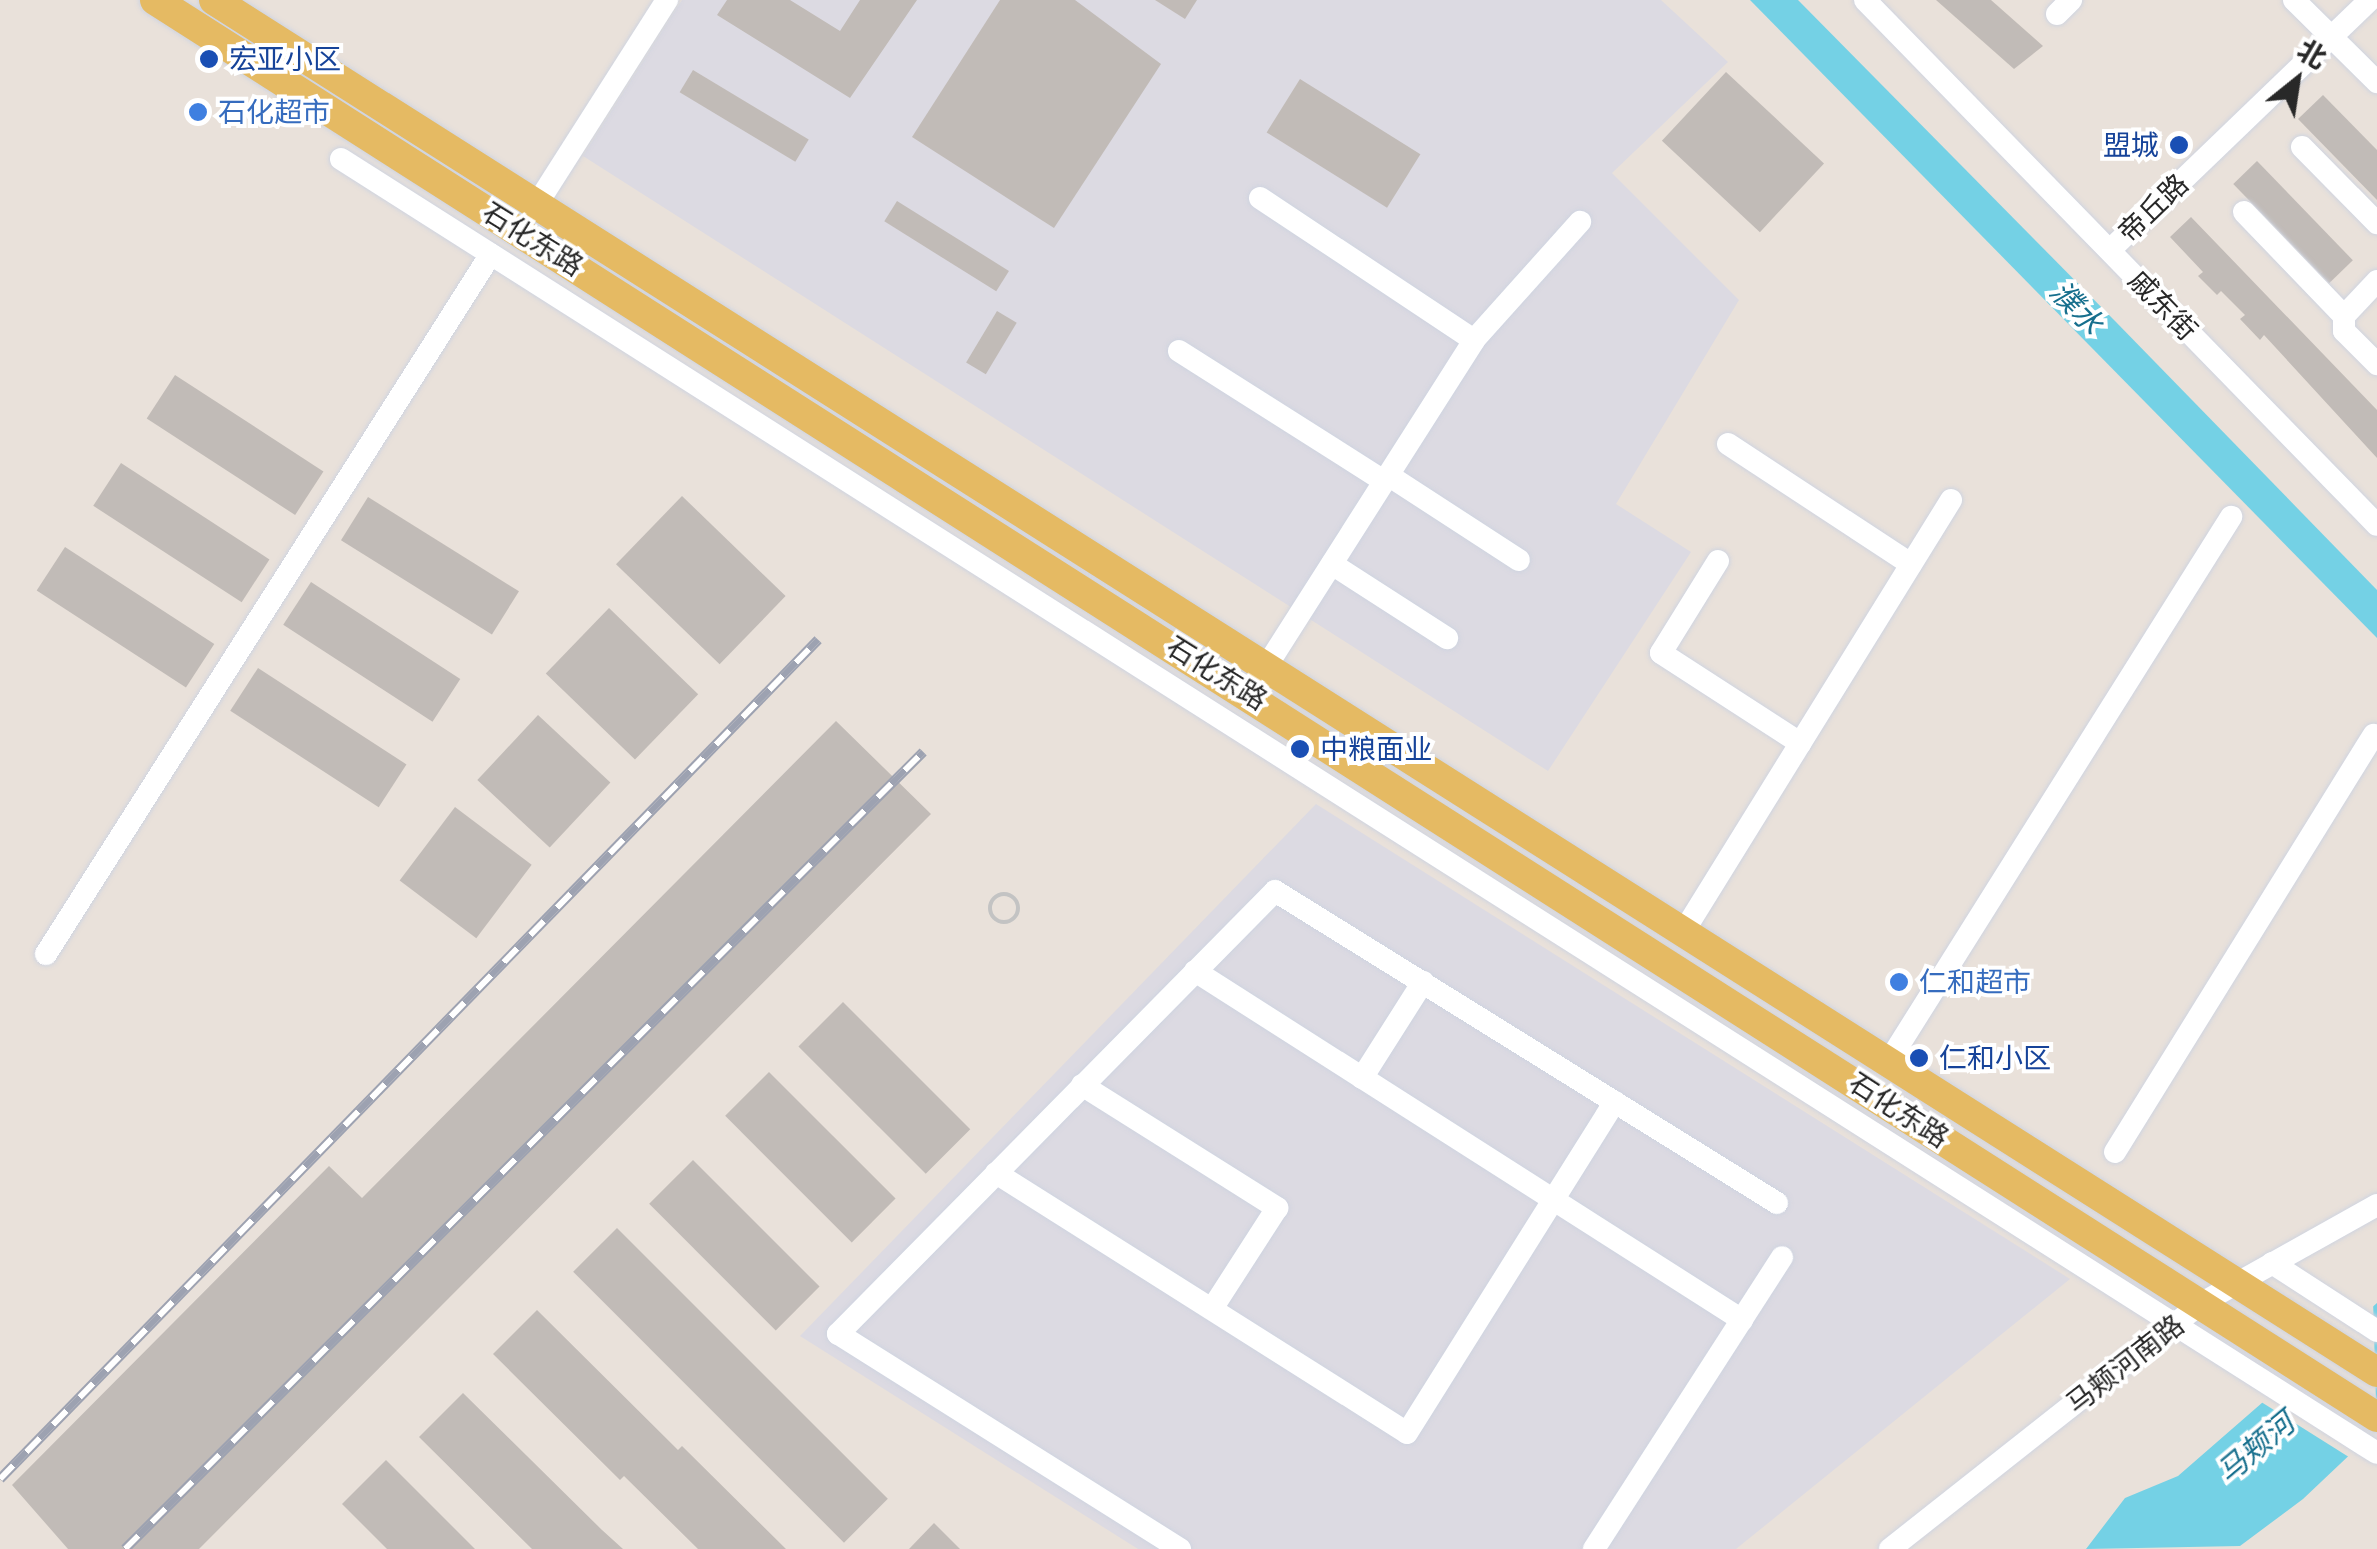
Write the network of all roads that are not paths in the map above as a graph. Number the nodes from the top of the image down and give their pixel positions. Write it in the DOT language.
graph roads {
  1 [pos="155,0"];
  2 [pos="214,0"];
  3 [pos="667,0"];
  4 [pos="1865,0"];
  5 [pos="2294,0"];
  6 [pos="2370,0"];
  7 [pos="2332,36"];
  8 [pos="2377,82"];
  9 [pos="2302,147"];
  10 [pos="341,159"];
  11 [pos="1260,198"];
  12 [pos="537,204"];
  13 [pos="2244,212"];
  14 [pos="1580,222"];
  15 [pos="2377,223"];
  16 [pos="2110,250"];
  17 [pos="490,254"];
  18 [pos="2377,281"];
  19 [pos="2344,316"];
  20 [pos="1474,340"];
  21 [pos="1179,351"];
  22 [pos="2377,364"];
  23 [pos="1728,444"];
  24 [pos="1386,478"];
  25 [pos="1951,500"];
  26 [pos="2232,517"];
  27 [pos="2377,524"];
  28 [pos="1519,560"];
  29 [pos="1718,562"];
  30 [pos="1332,564"];
  31 [pos="1911,564"];
  32 [pos="1448,638"];
  33 [pos="1266,667"];
  34 [pos="2374,734"];
  35 [pos="1800,743"];
  36 [pos="1684,931"];
  37 [pos="46,954"];
  38 [pos="1195,971"];
  39 [pos="1422,982"];
  40 [pos="1889,1061"];
  41 [pos="1362,1078"];
  42 [pos="1082,1085"];
  43 [pos="1614,1102"];
  44 [pos="2115,1152"];
  45 [pos="996,1172"];
  46 [pos="1553,1200"];
  47 [pos="1777,1203"];
  48 [pos="2377,1204"];
  49 [pos="1782,1257"];
  50 [pos="2272,1264"];
  51 [pos="2236,1282"];
  52 [pos="2200,1304"];
  53 [pos="1212,1309"];
  54 [pos="1742,1320"];
  55 [pos="2173,1326"];
  56 [pos="2377,1331"];
  57 [pos="2377,1372"];
  58 [pos="2377,1417"];
  59 [pos="2372,1450"];
  60 [pos="1180,1549"];
  61 [pos="1594,1549"];
  62 [pos="1890,1549"];
  1 -- 52 [label="main road, 石化东路"];
  2 -- 12 [label="main road, 石化东路"];
  3 -- 12 [label="street"];
  4 -- 16 [label="street, 戚东街"];
  5 -- 7 [label="street"];
  6 -- 7 [label="street, 帝丘路"];
  7 -- 8 [label="street"];
  7 -- 16 [label="street, 帝丘路"];
  9 -- 15 [label="street"];
  10 -- 17 [label="street"];
  11 -- 20 [label="street"];
  12 -- 33 [label="main road, 石化东路"];
  13 -- 19 [label="street"];
  14 -- 20 [label="street"];
  16 -- 27 [label="street, 戚东街"];
  17 -- 37 [label="street"];
  17 -- 55 [label="street"];
  18 -- 19 [label="street"];
  19 -- 22 [label="street"];
  20 -- 24 [label="street"];
  21 -- 24 [label="street"];
  23 -- 31 [label="street"];
  24 -- 28 [label="street"];
  24 -- 30 [label="street"];
  25 -- 31 [label="street"];
  26 -- 40 [label="street"];
  29 -- 35 [label="street"];
  30 -- 32 [label="street"];
  30 -- 33 [label="street"];
  31 -- 35 [label="street"];
  33 -- 36 [label="main road, 石化东路"];
  34 -- 44 [label="street"];
  35 -- 36 [label="street"];
  36 -- 40 [label="main road, 石化东路"];
  38 -- 39 [label="street"];
  38 -- 41 [label="street"];
  38 -- 42 [label="street"];
  39 -- 41 [label="street"];
  39 -- 43 [label="street"];
  40 -- 51 [label="main road, 石化东路"];
  41 -- 46 [label="street"];
  42 -- 45 [label="street"];
  42 -- 53 [label="street"];
  43 -- 46 [label="street"];
  43 -- 47 [label="street"];
  45 -- 53 [label="street"];
  45 -- 60 [label="street"];
  46 -- 53 [label="street"];
  46 -- 54 [label="street"];
  48 -- 50 [label="street, 马颊河南路"];
  49 -- 54 [label="street"];
  50 -- 51 [label="street, 马颊河南路"];
  50 -- 56 [label="street"];
  51 -- 52 [label="street, 马颊河南路"];
  51 -- 57 [label="main road, 石化东路"];
  52 -- 55 [label="street, 马颊河南路"];
  52 -- 58 [label="main road, 石化东路"];
  54 -- 61 [label="street"];
  55 -- 59 [label="street"];
  55 -- 62 [label="street, 马颊河南路"];
}
